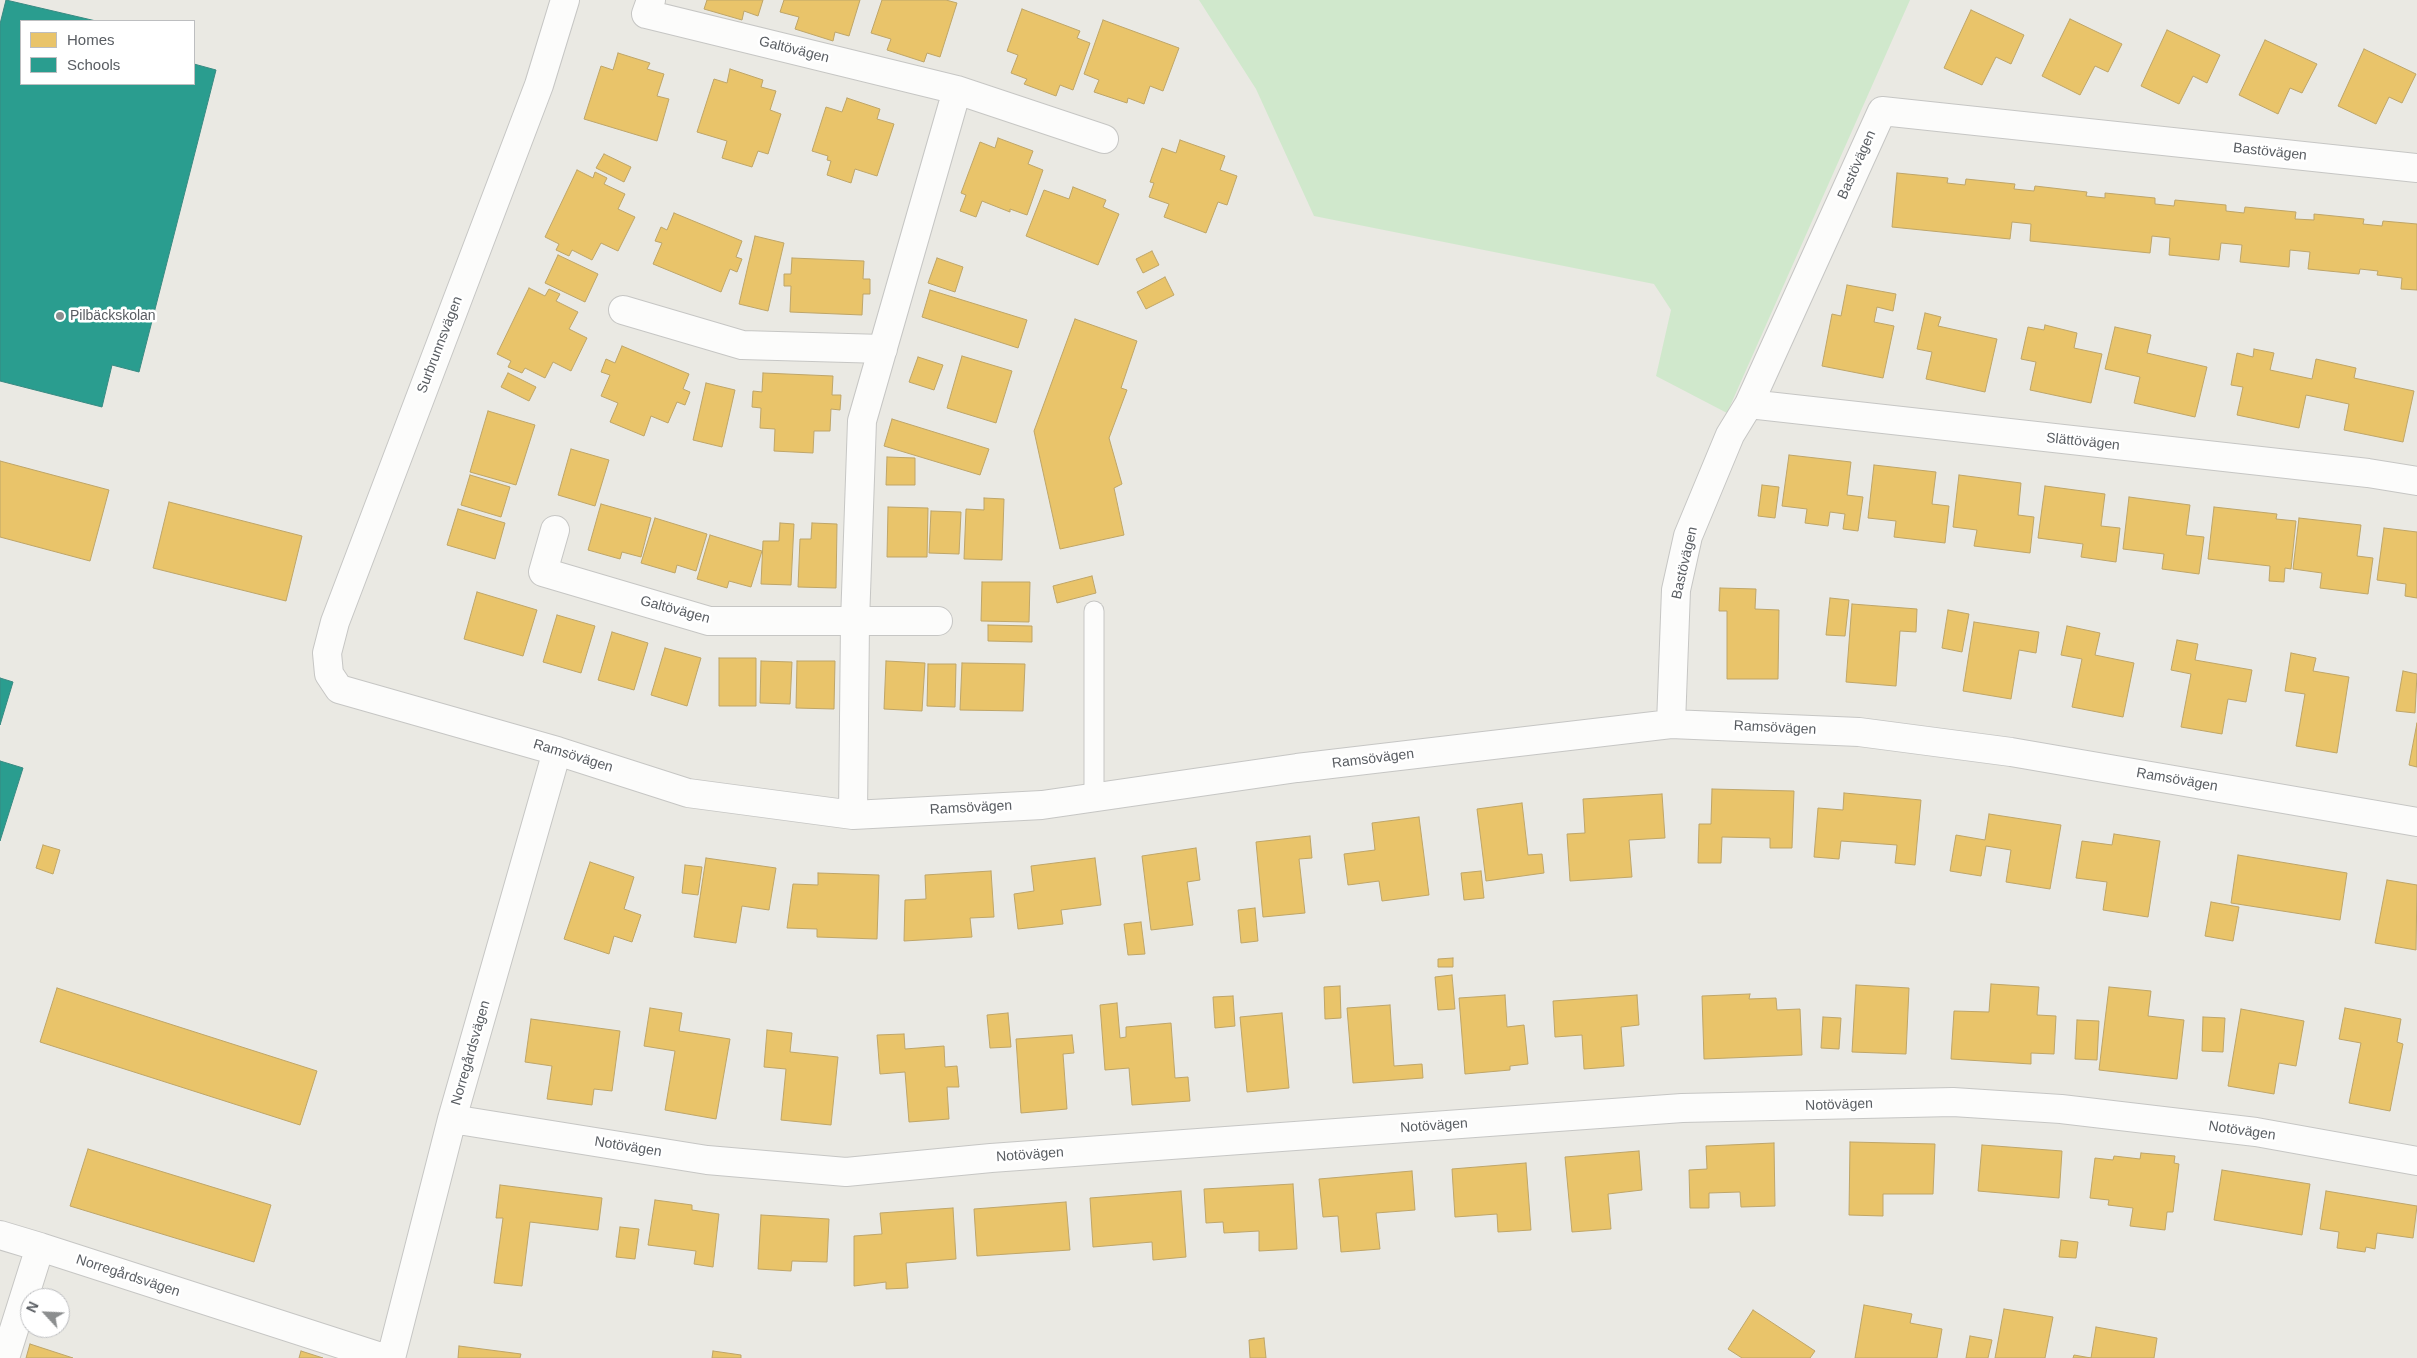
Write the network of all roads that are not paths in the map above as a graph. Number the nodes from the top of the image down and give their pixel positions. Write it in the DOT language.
graph roads {
  1 [pos="565,0"];
  2 [pos="651,0"];
  3 [pos="957,90"];
  4 [pos="1104,139"];
  5 [pos="2417,168"];
  6 [pos="623,310"];
  7 [pos="883,349"];
  8 [pos="1748,404"];
  9 [pos="2417,481"];
  10 [pos="555,530"];
  11 [pos="1094,611"];
  12 [pos="855,622"];
  13 [pos="938,622"];
  14 [pos="339,689"];
  15 [pos="1671,724"];
  16 [pos="557,750"];
  17 [pos="1094,797"];
  18 [pos="853,815"];
  19 [pos="2417,822"];
  20 [pos="452,1119"];
  21 [pos="2417,1161"];
  22 [pos="0,1235"];
  23 [pos="40,1247"];
  24 [pos="5,1358"];
  25 [pos="384,1358"];
  26 [pos="391,1358"];
  1 -- 14 [label="street, Surbrunnsvägen"];
  2 -- 3 [label="street, Galtövägen"];
  3 -- 4 [label="street, Galtövägen"];
  3 -- 7 [label="street"];
  5 -- 8 [label="street, Bastövägen"];
  6 -- 7 [label="street"];
  7 -- 12 [label="street"];
  8 -- 9 [label="street, Slättövägen"];
  8 -- 15 [label="street, Bastövägen"];
  10 -- 12 [label="street, Galtövägen"];
  11 -- 17 [label="lane"];
  12 -- 13 [label="street, Galtövägen"];
  12 -- 18 [label="street"];
  14 -- 16 [label="street, Ramsövägen"];
  15 -- 17 [label="street, Ramsövägen"];
  15 -- 19 [label="street, Ramsövägen"];
  16 -- 18 [label="street, Ramsövägen"];
  16 -- 20 [label="street, Norregårdsvägen"];
  17 -- 18 [label="street, Ramsövägen"];
  20 -- 21 [label="street, Notövägen"];
  20 -- 26 [label="street, Norregårdsvägen"];
  22 -- 23 [label="street, Norregårdsvägen"];
  23 -- 24 [label="street"];
  23 -- 25 [label="street, Norregårdsvägen"];
}
